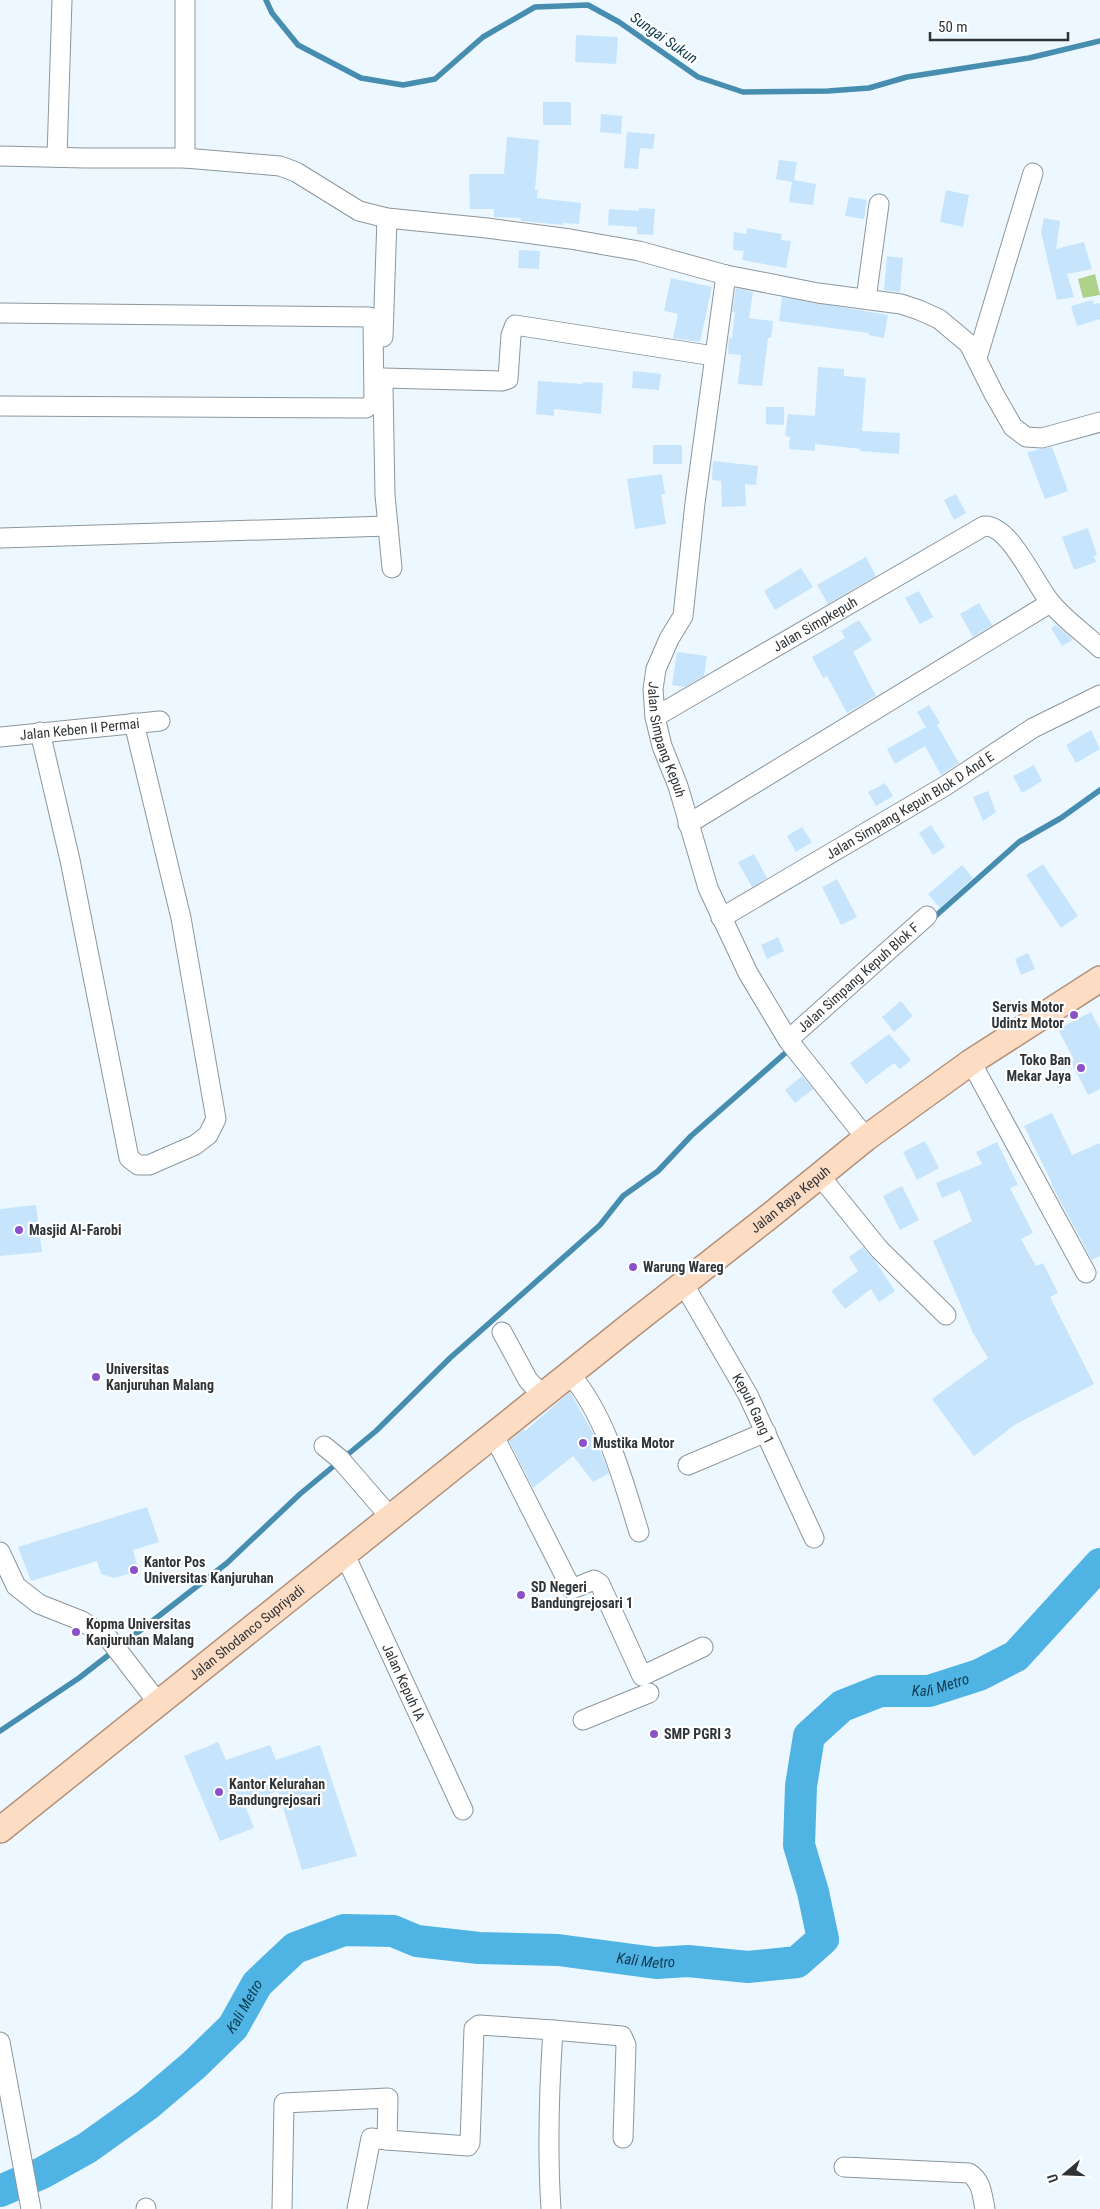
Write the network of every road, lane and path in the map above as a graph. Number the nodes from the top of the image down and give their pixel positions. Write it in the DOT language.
graph roads {
  1 [pos="62,0"];
  2 [pos="185,0"];
  3 [pos="0,156"];
  4 [pos="57,157"];
  5 [pos="186,158"];
  6 [pos="1033,173"];
  7 [pos="879,204"];
  8 [pos="387,218"];
  9 [pos="726,275"];
  10 [pos="866,299"];
  11 [pos="0,313"];
  12 [pos="714,356"];
  13 [pos="977,358"];
  14 [pos="383,378"];
  15 [pos="0,406"];
  16 [pos="1100,422"];
  17 [pos="388,526"];
  18 [pos="0,538"];
  19 [pos="392,568"];
  20 [pos="1050,603"];
  21 [pos="1100,648"];
  22 [pos="1100,695"];
  23 [pos="655,717"];
  24 [pos="160,721"];
  25 [pos="134,723"];
  26 [pos="40,732"];
  27 [pos="0,737"];
  28 [pos="688,824"];
  29 [pos="927,916"];
  30 [pos="721,918"];
  31 [pos="1100,979"];
  32 [pos="789,1041"];
  33 [pos="971,1062"];
  34 [pos="866,1138"];
  35 [pos="820,1176"];
  36 [pos="1086,1272"];
  37 [pos="683,1283"];
  38 [pos="946,1316"];
  39 [pos="502,1332"];
  40 [pos="570,1374"];
  41 [pos="543,1396"];
  42 [pos="766,1432"];
  43 [pos="494,1436"];
  44 [pos="324,1446"];
  45 [pos="688,1465"];
  46 [pos="391,1518"];
  47 [pos="639,1532"];
  48 [pos="814,1538"];
  49 [pos="0,1552"];
  50 [pos="346,1555"];
  51 [pos="8,1587"];
  52 [pos="703,1647"];
  53 [pos="647,1688"];
  54 [pos="159,1704"];
  55 [pos="583,1720"];
  56 [pos="463,1810"];
  57 [pos="0,1830"];
  58 [pos="553,2030"];
  59 [pos="0,2042"];
  60 [pos="623,2138"];
  61 [pos="387,2140"];
  62 [pos="844,2167"];
  63 [pos="31,2209"];
  64 [pos="282,2209"];
  65 [pos="357,2209"];
  66 [pos="551,2209"];
  67 [pos="985,2209"];
  1 -- 4 [label="street"];
  2 -- 5 [label="street"];
  3 -- 4 [label="street"];
  4 -- 5 [label="street"];
  5 -- 8 [label="street"];
  6 -- 13 [label="street"];
  7 -- 10 [label="street"];
  8 -- 9 [label="street"];
  8 -- 14 [label="street"];
  9 -- 10 [label="street"];
  9 -- 12 [label="street, Jalan Simpang Kepuh"];
  10 -- 13 [label="street"];
  11 -- 15 [label="street"];
  12 -- 14 [label="street"];
  12 -- 23 [label="street, Jalan Simpang Kepuh"];
  13 -- 16 [label="street"];
  14 -- 17 [label="street"];
  17 -- 18 [label="street"];
  17 -- 19 [label="street"];
  20 -- 21 [label="street"];
  20 -- 23 [label="street, Jalan Simpkepuh"];
  20 -- 28 [label="street"];
  22 -- 30 [label="street, Jalan Simpang Kepuh Blok D And E"];
  23 -- 28 [label="street, Jalan Simpang Kepuh"];
  24 -- 25 [label="street, Jalan Keben II Permai"];
  25 -- 26 [label="street, Jalan Keben II Permai"];
  25 -- 26 [label="street"];
  26 -- 27 [label="street, Jalan Keben II Permai"];
  28 -- 30 [label="street, Jalan Simpang Kepuh"];
  29 -- 32 [label="street, Jalan Simpang Kepuh Blok F"];
  30 -- 32 [label="street, Jalan Simpang Kepuh"];
  31 -- 33 [label="main road, Jalan Raya Kepuh"];
  32 -- 34 [label="street, Jalan Simpang Kepuh"];
  33 -- 34 [label="main road, Jalan Raya Kepuh"];
  33 -- 36 [label="street"];
  34 -- 35 [label="main road, Jalan Raya Kepuh"];
  35 -- 37 [label="main road, Jalan Raya Kepuh"];
  35 -- 38 [label="street"];
  37 -- 40 [label="main road, Jalan Raya Kepuh"];
  37 -- 42 [label="street, Kepuh Gang 1"];
  39 -- 41 [label="street"];
  40 -- 41 [label="main road, Jalan Raya Kepuh"];
  40 -- 47 [label="street"];
  41 -- 43 [label="main road, Jalan Raya Kepuh"];
  42 -- 45 [label="street"];
  42 -- 48 [label="street, Kepuh Gang 1"];
  43 -- 46 [label="main road, Jalan Shodanco Supriyadi"];
  43 -- 53 [label="street"];
  44 -- 46 [label="street"];
  46 -- 50 [label="main road, Jalan Shodanco Supriyadi"];
  49 -- 51 [label="street"];
  50 -- 54 [label="main road, Jalan Shodanco Supriyadi"];
  50 -- 56 [label="street, Jalan Kepuh IA"];
  51 -- 54 [label="street"];
  52 -- 53 [label="street"];
  53 -- 55 [label="street"];
  54 -- 57 [label="main road, Jalan Shodanco Supriyadi"];
  58 -- 60 [label="street"];
  58 -- 61 [label="street"];
  58 -- 66 [label="street"];
  59 -- 63 [label="street"];
  61 -- 64 [label="street"];
  61 -- 65 [label="street"];
  62 -- 67 [label="street"];
}
